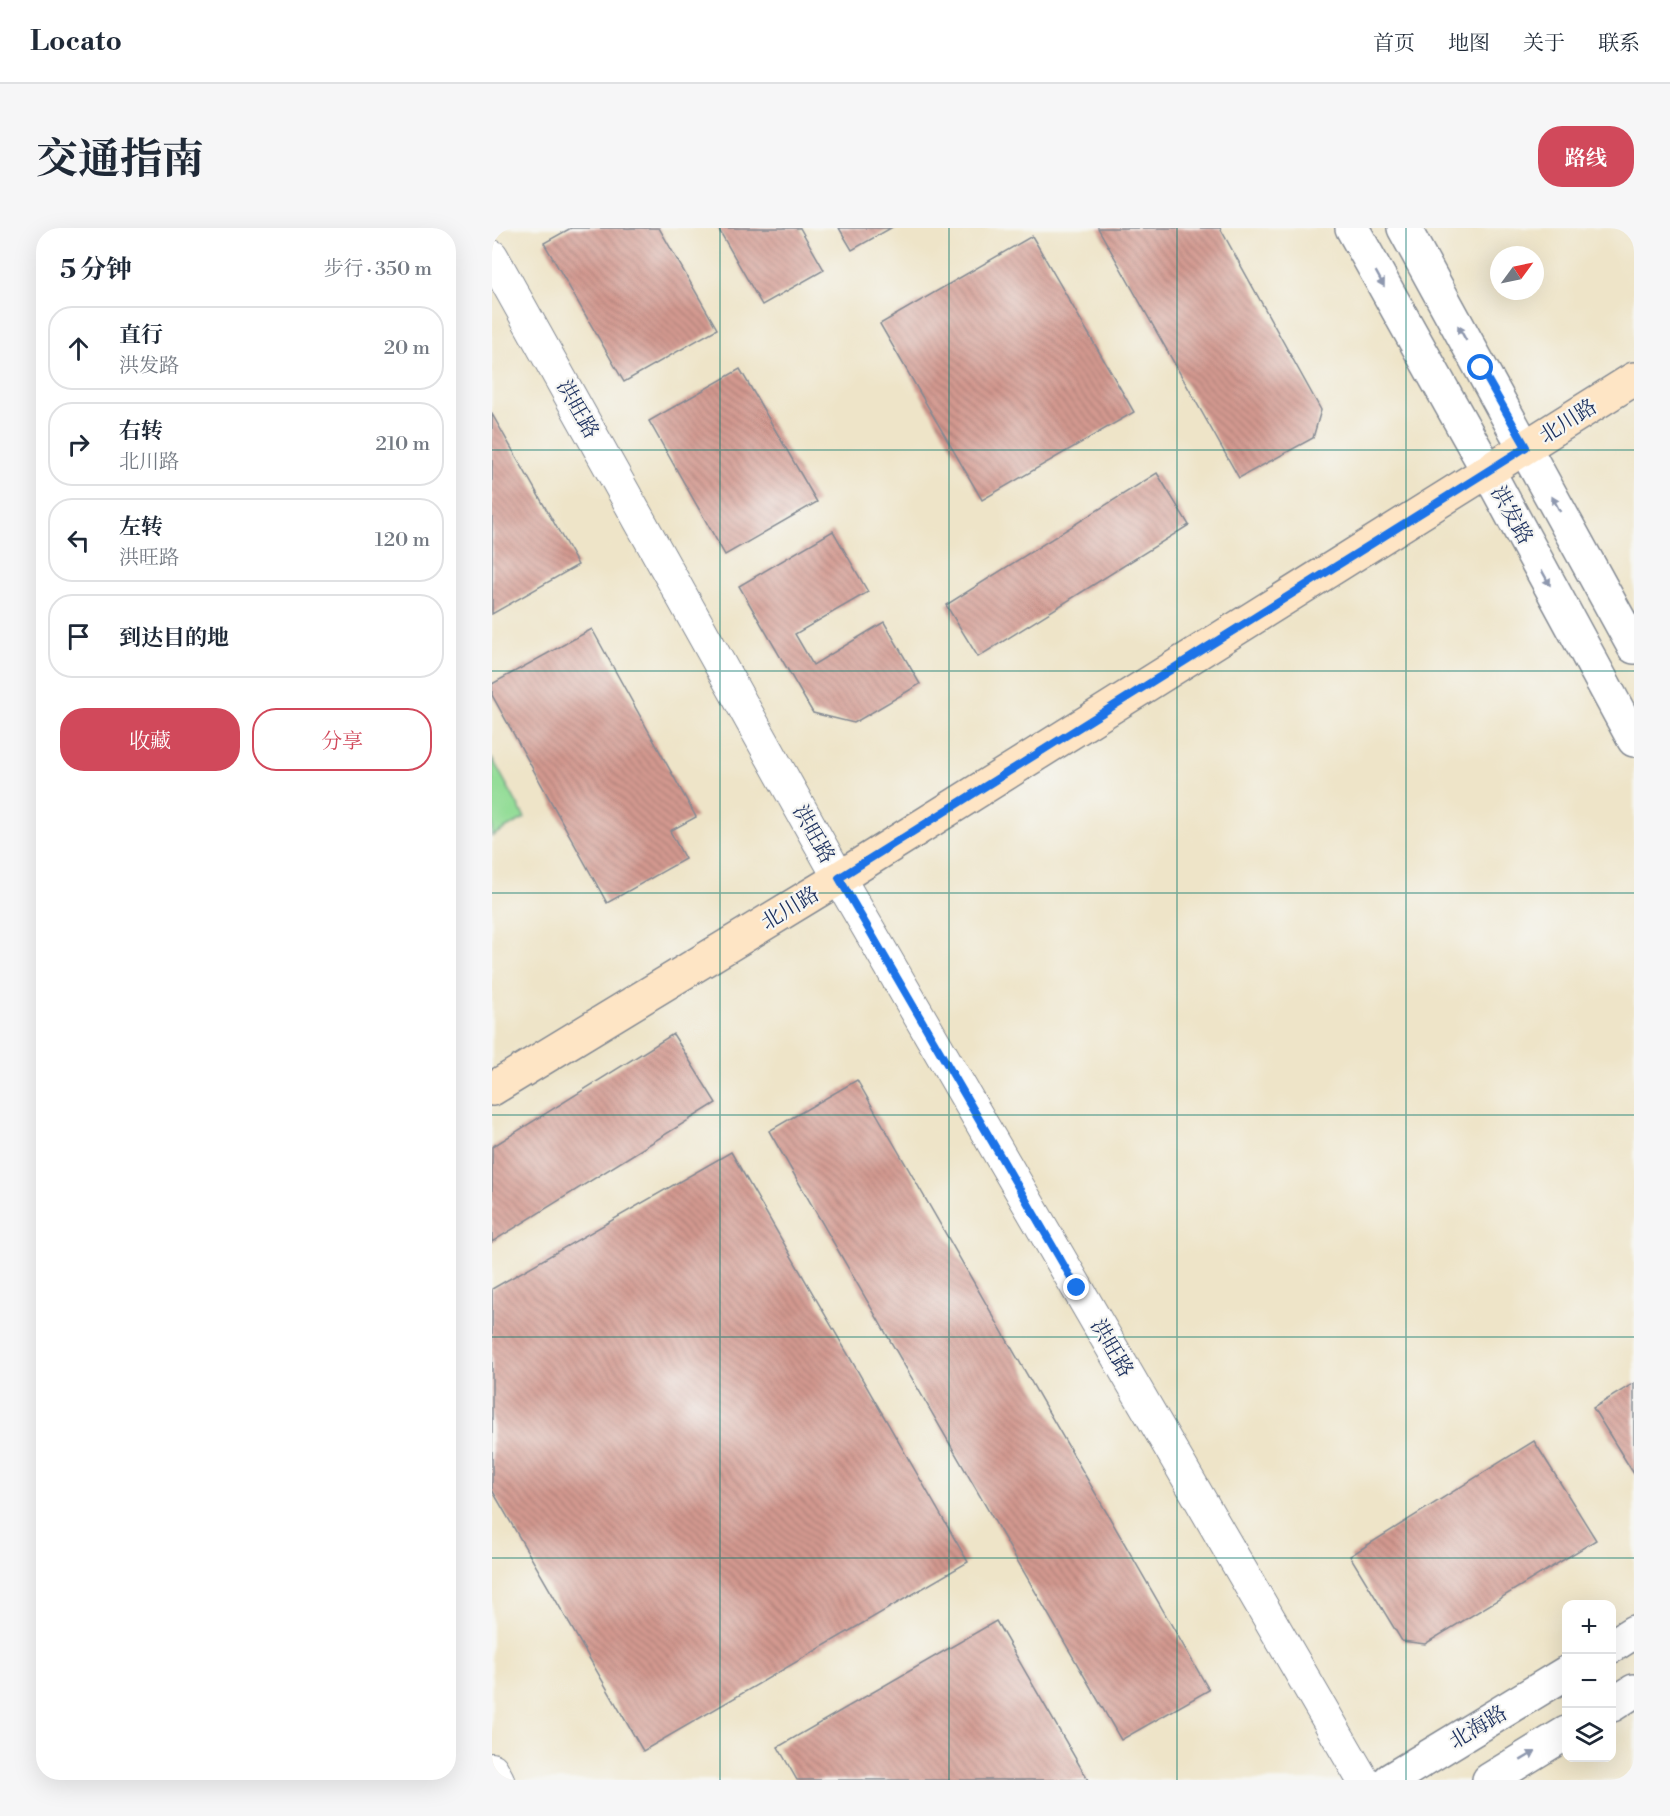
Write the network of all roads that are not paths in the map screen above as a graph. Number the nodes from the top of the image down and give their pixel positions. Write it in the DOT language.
graph roads {
  1 [pos="1352,228"];
  2 [pos="1404,228"];
  3 [pos="492,256"];
  4 [pos="1634,379"];
  5 [pos="1526,447"];
  6 [pos="1488,471"];
  7 [pos="1634,647"];
  8 [pos="1634,740"];
  9 [pos="839,878"];
  10 [pos="492,1089"];
  11 [pos="1634,1632"];
  12 [pos="1616,1643"];
  13 [pos="1562,1675"];
  14 [pos="1634,1691"];
  15 [pos="1616,1702"];
  16 [pos="1562,1735"];
  17 [pos="492,1769"];
  18 [pos="498,1780"];
  19 [pos="1363,1780"];
  20 [pos="1390,1780"];
  21 [pos="1489,1780"];
  1 -- 6 [label="street, 洪发路, one-way"];
  5 -- 2 [label="street, 洪发路, one-way"];
  3 -- 9 [label="street, 洪旺路"];
  4 -- 5 [label="main road, 北川路"];
  5 -- 6 [label="main road, 北川路"];
  7 -- 5 [label="street, 洪发路, one-way"];
  6 -- 8 [label="street, 洪发路, one-way"];
  6 -- 9 [label="main road, 北川路"];
  9 -- 10 [label="main road, 北川路"];
  9 -- 19 [label="street, 洪旺路"];
  11 -- 12 [label="street"];
  13 -- 20 [label="street, 北海路"];
  14 -- 15 [label="street"];
  21 -- 16 [label="street, one-way"];
  17 -- 18 [label="street"];
}
